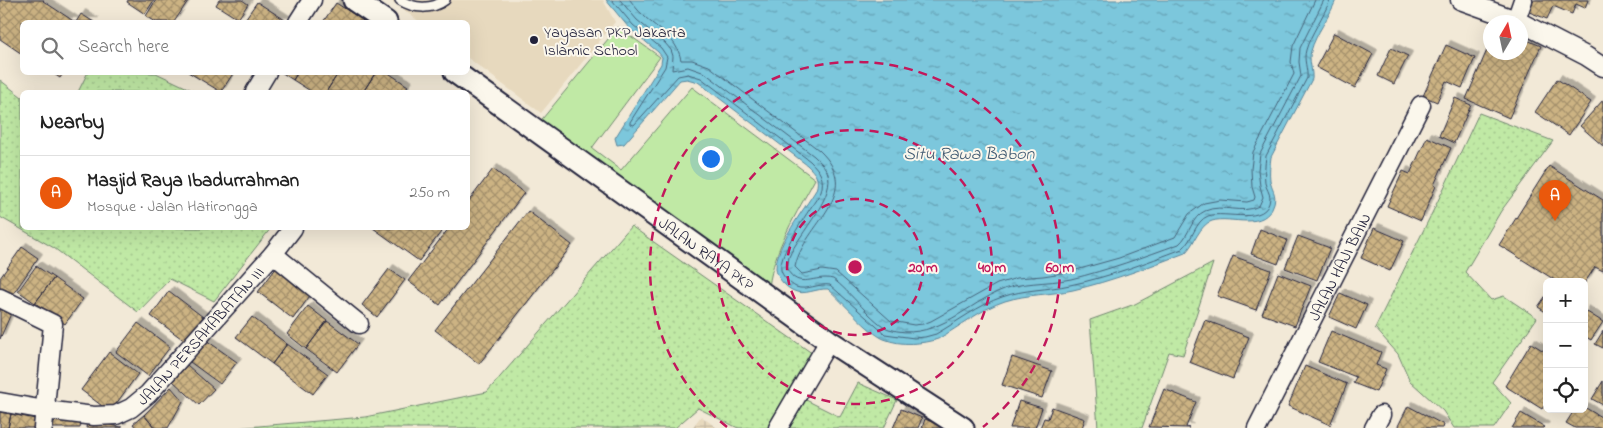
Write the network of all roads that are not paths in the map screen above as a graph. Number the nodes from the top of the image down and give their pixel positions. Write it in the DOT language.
graph roads {
  1 [pos="312,0"];
  2 [pos="354,0"];
  3 [pos="400,0"];
  4 [pos="445,0"];
  5 [pos="1460,0"];
  6 [pos="1523,0"];
  7 [pos="1502,15"];
  8 [pos="1518,15"];
  9 [pos="299,20"];
  10 [pos="383,20"];
  11 [pos="1528,26"];
  12 [pos="1603,67"];
  13 [pos="265,75"];
  14 [pos="459,75"];
  15 [pos="256,90"];
  16 [pos="1422,104"];
  17 [pos="291,230"];
  18 [pos="273,254"];
  19 [pos="0,298"];
  20 [pos="359,324"];
  21 [pos="829,341"];
  22 [pos="0,402"];
  23 [pos="45,410"];
  24 [pos="43,428"];
  25 [pos="778,428"];
  26 [pos="963,428"];
  27 [pos="1257,428"];
  1 -- 9 [label="street"];
  2 -- 10 [label="street"];
  3 -- 4 [label="lane"];
  5 -- 7 [label="street"];
  6 -- 8 [label="street"];
  11 -- 12 [label="street"];
  13 -- 15 [label="street"];
  14 -- 21 [label="street, JALAN RAYA PKP"];
  16 -- 27 [label="street, JALAN HAJI BAIN"];
  17 -- 18 [label="street, JALAN PERSAHABATAN III"];
  18 -- 20 [label="street"];
  18 -- 23 [label="street, JALAN PERSAHABATAN III"];
  19 -- 23 [label="street"];
  21 -- 25 [label="street"];
  21 -- 26 [label="street, JALAN RAYA PKP"];
  22 -- 23 [label="street, JALAN PERSAHABATAN III"];
  23 -- 24 [label="street"];
}
